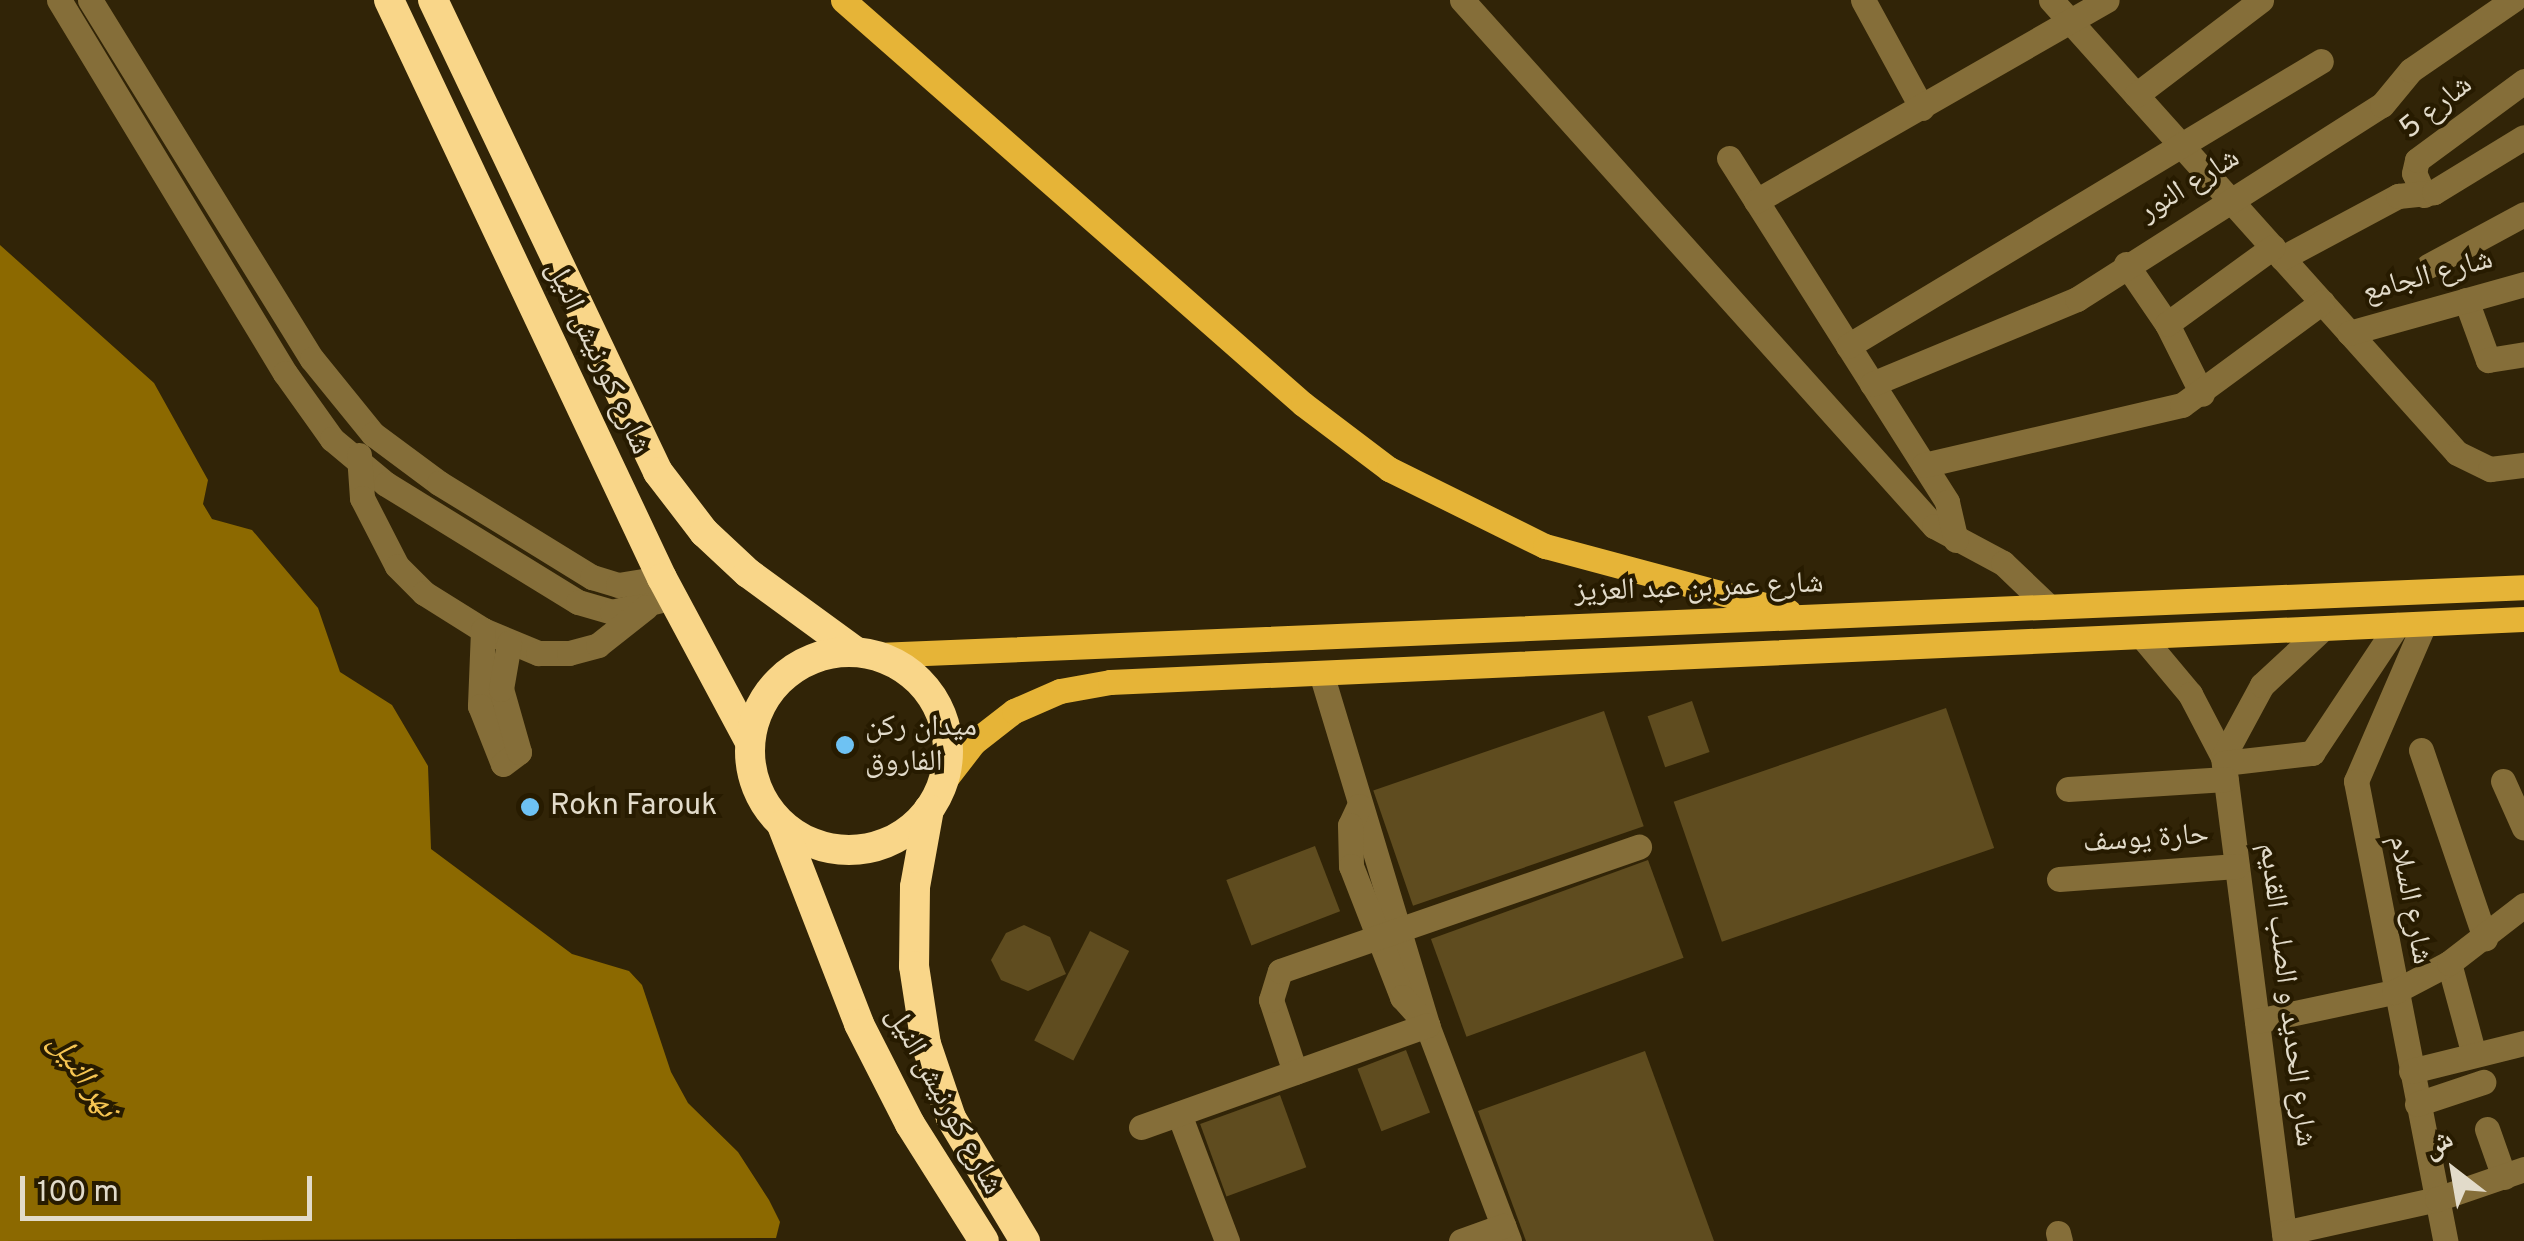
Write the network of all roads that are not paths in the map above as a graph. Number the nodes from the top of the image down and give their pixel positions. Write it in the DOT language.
graph roads {
  1 [pos="59,0"];
  2 [pos="90,0"];
  3 [pos="388,0"];
  4 [pos="433,0"];
  5 [pos="843,0"];
  6 [pos="1462,0"];
  7 [pos="1863,0"];
  8 [pos="2051,0"];
  9 [pos="2108,0"];
  10 [pos="2261,0"];
  11 [pos="2513,0"];
  12 [pos="2073,25"];
  13 [pos="120,50"];
  14 [pos="2321,61"];
  15 [pos="96,63"];
  16 [pos="2524,80"];
  17 [pos="2136,95"];
  18 [pos="1922,108"];
  19 [pos="2524,137"];
  20 [pos="2182,145"];
  21 [pos="1729,158"];
  22 [pos="2424,194"];
  23 [pos="1756,200"];
  24 [pos="2229,200"];
  25 [pos="2524,214"];
  26 [pos="2277,252"];
  27 [pos="2126,264"];
  28 [pos="2428,266"];
  29 [pos="2524,284"];
  30 [pos="2466,300"];
  31 [pos="2322,302"];
  32 [pos="2167,324"];
  33 [pos="2349,333"];
  34 [pos="1848,346"];
  35 [pos="2524,354"];
  36 [pos="1872,384"];
  37 [pos="2202,394"];
  38 [pos="373,434"];
  39 [pos="356,460"];
  40 [pos="2524,464"];
  41 [pos="1924,465"];
  42 [pos="1956,540"];
  43 [pos="2524,586"];
  44 [pos="660,594"];
  45 [pos="2048,606"];
  46 [pos="1812,618"];
  47 [pos="2524,619"];
  48 [pos="2424,624"];
  49 [pos="2397,625"];
  50 [pos="483,630"];
  51 [pos="2322,630"];
  52 [pos="2144,639"];
  53 [pos="509,643"];
  54 [pos="866,653"];
  55 [pos="1321,674"];
  56 [pos="750,742"];
  57 [pos="2421,750"];
  58 [pos="2224,766"];
  59 [pos="2504,782"];
  60 [pos="2068,790"];
  61 [pos="936,796"];
  62 [pos="782,824"];
  63 [pos="2524,828"];
  64 [pos="1639,847"];
  65 [pos="2237,866"];
  66 [pos="2059,879"];
  67 [pos="2524,905"];
  68 [pos="1389,931"];
  69 [pos="2485,938"];
  70 [pos="2449,963"];
  71 [pos="2394,992"];
  72 [pos="2257,1022"];
  73 [pos="1426,1025"];
  74 [pos="2524,1043"];
  75 [pos="2474,1055"];
  76 [pos="2410,1071"];
  77 [pos="1295,1072"];
  78 [pos="2483,1082"];
  79 [pos="2418,1104"];
  80 [pos="1180,1114"];
  81 [pos="1141,1128"];
  82 [pos="2487,1129"];
  83 [pos="2518,1175"];
  84 [pos="2437,1199"];
  85 [pos="1506,1234"];
  86 [pos="2284,1237"];
  87 [pos="984,1241"];
  88 [pos="1025,1241"];
  89 [pos="1227,1241"];
  90 [pos="1461,1241"];
  91 [pos="2445,1241"];
  1 -- 15 [label="street"];
  2 -- 13 [label="street"];
  3 -- 44 [label="highway, شارع كورنيش النيل"];
  4 -- 54 [label="highway, شارع كورنيش النيل"];
  5 -- 46 [label="main road"];
  6 -- 42 [label="street"];
  7 -- 18 [label="street"];
  8 -- 12 [label="street"];
  9 -- 12 [label="street"];
  10 -- 17 [label="street"];
  11 -- 24 [label="street, شارع النور"];
  12 -- 17 [label="street"];
  12 -- 18 [label="street"];
  13 -- 15 [label="street"];
  13 -- 38 [label="street"];
  14 -- 20 [label="street"];
  15 -- 39 [label="street"];
  16 -- 22 [label="street, شارع 5"];
  17 -- 20 [label="street"];
  18 -- 23 [label="street"];
  19 -- 22 [label="street"];
  20 -- 24 [label="street"];
  20 -- 34 [label="street"];
  21 -- 23 [label="street"];
  22 -- 26 [label="street"];
  23 -- 34 [label="street"];
  24 -- 26 [label="street"];
  24 -- 27 [label="street, شارع النور"];
  25 -- 28 [label="street"];
  26 -- 31 [label="street"];
  26 -- 32 [label="street"];
  27 -- 32 [label="street"];
  27 -- 36 [label="street, شارع النور"];
  29 -- 30 [label="street, شارع الجامع"];
  30 -- 33 [label="street, شارع الجامع"];
  30 -- 35 [label="street"];
  31 -- 33 [label="street"];
  31 -- 37 [label="street"];
  32 -- 37 [label="street"];
  33 -- 40 [label="street"];
  34 -- 36 [label="street"];
  36 -- 41 [label="street"];
  37 -- 41 [label="street"];
  38 -- 39 [label="street"];
  38 -- 44 [label="street"];
  39 -- 44 [label="street"];
  39 -- 50 [label="street"];
  41 -- 42 [label="street"];
  42 -- 45 [label="street"];
  43 -- 45 [label="main road, شارع عمر بن عبد العزيز"];
  44 -- 53 [label="street"];
  44 -- 56 [label="highway, شارع كورنيش النيل"];
  45 -- 46 [label="main road, شارع عمر بن عبد العزيز"];
  46 -- 54 [label="main road, شارع عمر بن عبد العزيز"];
  47 -- 48 [label="main road"];
  48 -- 49 [label="main road"];
  48 -- 71 [label="street, شارع السلام"];
  49 -- 51 [label="main road"];
  49 -- 58 [label="street"];
  50 -- 53 [label="street"];
  50 -- 53 [label="street"];
  51 -- 52 [label="main road"];
  51 -- 58 [label="street"];
  52 -- 55 [label="main road"];
  52 -- 58 [label="street, شارع الحديد و الصلب القديم"];
  54 -- 56 [label="highway"];
  54 -- 61 [label="highway"];
  55 -- 61 [label="main road"];
  55 -- 68 [label="street"];
  56 -- 62 [label="highway"];
  57 -- 69 [label="street"];
  58 -- 60 [label="street"];
  58 -- 65 [label="street, شارع الحديد و الصلب القديم"];
  59 -- 63 [label="street"];
  61 -- 62 [label="highway"];
  61 -- 88 [label="highway, شارع كورنيش النيل"];
  62 -- 87 [label="highway, شارع كورنيش النيل"];
  64 -- 68 [label="street"];
  65 -- 66 [label="street, حارة يوسف"];
  65 -- 72 [label="street, شارع الحديد و الصلب القديم"];
  67 -- 69 [label="street"];
  68 -- 73 [label="street"];
  68 -- 77 [label="street"];
  69 -- 70 [label="street"];
  70 -- 71 [label="street"];
  70 -- 75 [label="street"];
  71 -- 72 [label="street"];
  71 -- 76 [label="street, شارع السلام"];
  72 -- 86 [label="street, شارع الحديد و الصلب القديم"];
  73 -- 77 [label="street"];
  73 -- 85 [label="street"];
  74 -- 75 [label="street"];
  75 -- 76 [label="street"];
  76 -- 79 [label="street, شارع السلام"];
  77 -- 80 [label="street"];
  78 -- 79 [label="street"];
  79 -- 84 [label="street, شارع السلام"];
  80 -- 81 [label="street"];
  80 -- 89 [label="street"];
  82 -- 83 [label="street"];
  83 -- 84 [label="street"];
  84 -- 86 [label="street"];
  84 -- 91 [label="street, شارع السلام"];
  85 -- 90 [label="street"];
}
